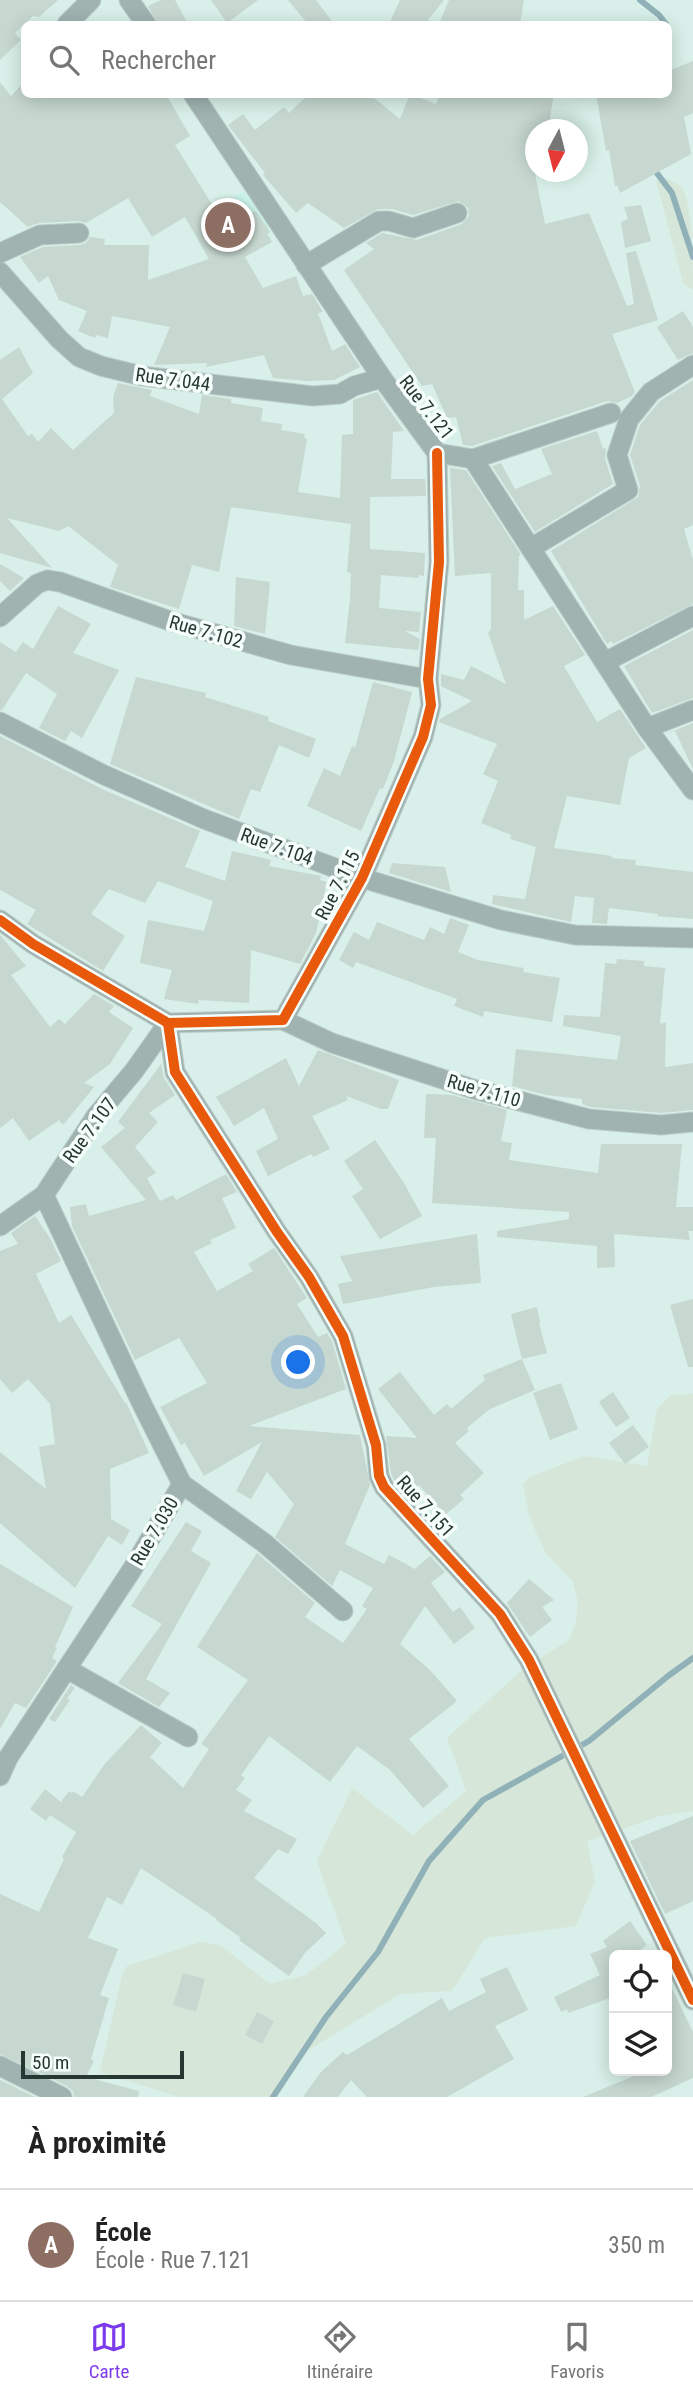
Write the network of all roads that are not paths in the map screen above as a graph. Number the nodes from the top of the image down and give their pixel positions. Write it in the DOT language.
graph roads {
  1 [pos="91,0"];
  2 [pos="129,0"];
  3 [pos="70,21"];
  4 [pos="144,21"];
  5 [pos="196,98"];
  6 [pos="457,213"];
  7 [pos="79,233"];
  8 [pos="0,253"];
  9 [pos="306,265"];
  10 [pos="0,272"];
  11 [pos="693,365"];
  12 [pos="382,378"];
  13 [pos="611,412"];
  14 [pos="437,453"];
  15 [pos="473,459"];
  16 [pos="531,548"];
  17 [pos="693,616"];
  18 [pos="0,617"];
  19 [pos="605,663"];
  20 [pos="428,679"];
  21 [pos="693,710"];
  22 [pos="0,722"];
  23 [pos="647,728"];
  24 [pos="693,790"];
  25 [pos="362,878"];
  26 [pos="0,920"];
  27 [pos="693,938"];
  28 [pos="283,1020"];
  29 [pos="167,1023"];
  30 [pos="693,1122"];
  31 [pos="44,1195"];
  32 [pos="0,1226"];
  33 [pos="182,1483"];
  34 [pos="343,1611"];
  35 [pos="67,1669"];
  36 [pos="188,1737"];
  37 [pos="0,1776"];
  38 [pos="693,2000"];
  39 [pos="0,2066"];
  40 [pos="62,2097"];
  1 -- 3 [label="street"];
  2 -- 4 [label="street"];
  5 -- 9 [label="street, Rue 7.121"];
  6 -- 9 [label="street"];
  7 -- 8 [label="street"];
  9 -- 12 [label="street, Rue 7.121"];
  10 -- 12 [label="street, Rue 7.044"];
  11 -- 16 [label="street"];
  12 -- 14 [label="street, Rue 7.121"];
  13 -- 15 [label="street"];
  14 -- 15 [label="street, Rue 7.121"];
  14 -- 20 [label="street, Rue 7.115"];
  15 -- 16 [label="street"];
  16 -- 19 [label="street"];
  17 -- 19 [label="street"];
  18 -- 20 [label="street, Rue 7.102"];
  19 -- 23 [label="street"];
  20 -- 25 [label="street, Rue 7.115"];
  21 -- 23 [label="street"];
  22 -- 25 [label="street, Rue 7.104"];
  23 -- 24 [label="street"];
  25 -- 27 [label="street, Rue 7.104"];
  25 -- 28 [label="street, Rue 7.115"];
  26 -- 29 [label="street"];
  28 -- 29 [label="street"];
  28 -- 30 [label="street, Rue 7.110"];
  29 -- 31 [label="street, Rue 7.107"];
  29 -- 38 [label="street, Rue 7.151"];
  31 -- 32 [label="street, Rue 7.107"];
  31 -- 33 [label="street, Rue 7.030"];
  33 -- 34 [label="street"];
  33 -- 35 [label="street, Rue 7.030"];
  35 -- 36 [label="street"];
  35 -- 37 [label="street, Rue 7.030"];
  39 -- 40 [label="street"];
}
